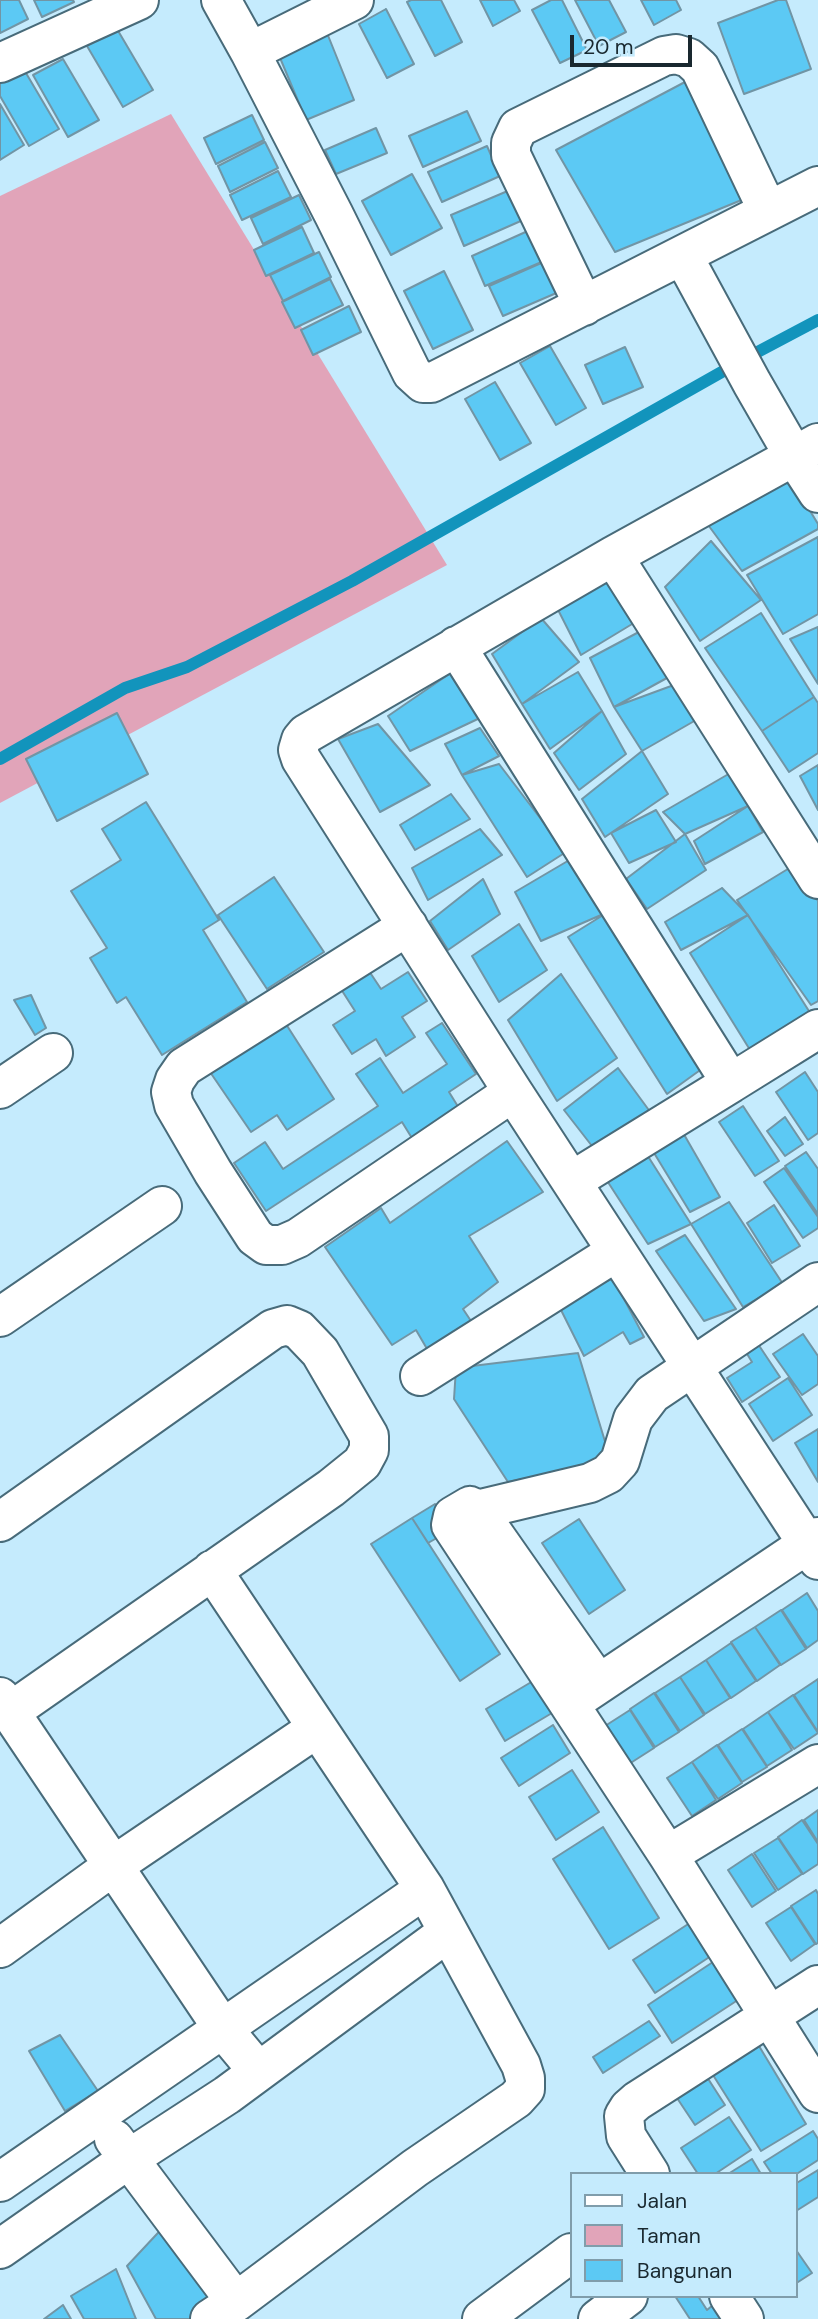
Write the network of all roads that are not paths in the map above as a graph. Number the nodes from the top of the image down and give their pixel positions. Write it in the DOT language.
graph roads {
  1 [pos="139,0"];
  2 [pos="221,0"];
  3 [pos="354,0"];
  4 [pos="250,52"];
  5 [pos="0,62"];
  6 [pos="818,186"];
  7 [pos="768,211"];
  8 [pos="683,256"];
  9 [pos="584,306"];
  10 [pos="806,450"];
  11 [pos="818,493"];
  12 [pos="613,556"];
  13 [pos="456,646"];
  14 [pos="818,879"];
  15 [pos="408,926"];
  16 [pos="818,1030"];
  17 [pos="53,1053"];
  18 [pos="731,1083"];
  19 [pos="0,1089"];
  20 [pos="513,1092"];
  21 [pos="572,1181"];
  22 [pos="162,1206"];
  23 [pos="616,1252"];
  24 [pos="818,1282"];
  25 [pos="0,1317"];
  26 [pos="691,1366"];
  27 [pos="420,1376"];
  28 [pos="0,1522"];
  29 [pos="814,1547"];
  30 [pos="212,1570"];
  31 [pos="584,1693"];
  32 [pos="5,1705"];
  33 [pos="317,1728"];
  34 [pos="818,1764"];
  35 [pos="667,1855"];
  36 [pos="113,1866"];
  37 [pos="425,1889"];
  38 [pos="448,1932"];
  39 [pos="0,1948"];
  40 [pos="818,1985"];
  41 [pos="771,2016"];
  42 [pos="223,2029"];
  43 [pos="258,2071"];
  44 [pos="818,2093"];
  45 [pos="95,2116"];
  46 [pos="130,2158"];
  47 [pos="649,2172"];
  48 [pos="0,2182"];
  49 [pos="0,2249"];
  50 [pos="570,2254"];
  51 [pos="625,2298"];
  52 [pos="730,2298"];
  53 [pos="223,2311"];
  54 [pos="482,2319"];
  55 [pos="598,2319"];
  56 [pos="744,2319"];
  1 -- 5 [label="street"];
  2 -- 4 [label="street"];
  3 -- 4 [label="street"];
  4 -- 9 [label="street"];
  6 -- 7 [label="street"];
  7 -- 8 [label="street"];
  7 -- 9 [label="street"];
  8 -- 9 [label="street"];
  8 -- 10 [label="street"];
  10 -- 11 [label="street"];
  10 -- 12 [label="street"];
  12 -- 13 [label="street"];
  12 -- 14 [label="street"];
  13 -- 15 [label="street"];
  13 -- 18 [label="street"];
  15 -- 20 [label="street"];
  15 -- 20 [label="street"];
  16 -- 18 [label="street"];
  17 -- 19 [label="street"];
  18 -- 21 [label="street"];
  20 -- 21 [label="street"];
  21 -- 23 [label="street"];
  22 -- 25 [label="street"];
  23 -- 26 [label="street"];
  23 -- 27 [label="street"];
  24 -- 26 [label="street"];
  26 -- 29 [label="street"];
  26 -- 31 [label="street"];
  28 -- 30 [label="street"];
  29 -- 31 [label="street"];
  30 -- 32 [label="street"];
  30 -- 33 [label="street"];
  31 -- 35 [label="street"];
  32 -- 36 [label="street"];
  33 -- 36 [label="street"];
  33 -- 37 [label="street"];
  34 -- 35 [label="street"];
  35 -- 41 [label="street"];
  36 -- 39 [label="street"];
  36 -- 42 [label="street"];
  37 -- 38 [label="street"];
  37 -- 42 [label="street"];
  38 -- 43 [label="street"];
  38 -- 53 [label="street"];
  40 -- 41 [label="street"];
  41 -- 44 [label="street"];
  41 -- 47 [label="street"];
  42 -- 43 [label="street"];
  42 -- 45 [label="street"];
  43 -- 46 [label="street"];
  45 -- 46 [label="street"];
  45 -- 48 [label="street"];
  46 -- 49 [label="street"];
  46 -- 53 [label="street"];
  50 -- 54 [label="street"];
  51 -- 55 [label="street"];
  52 -- 56 [label="street"];
}
